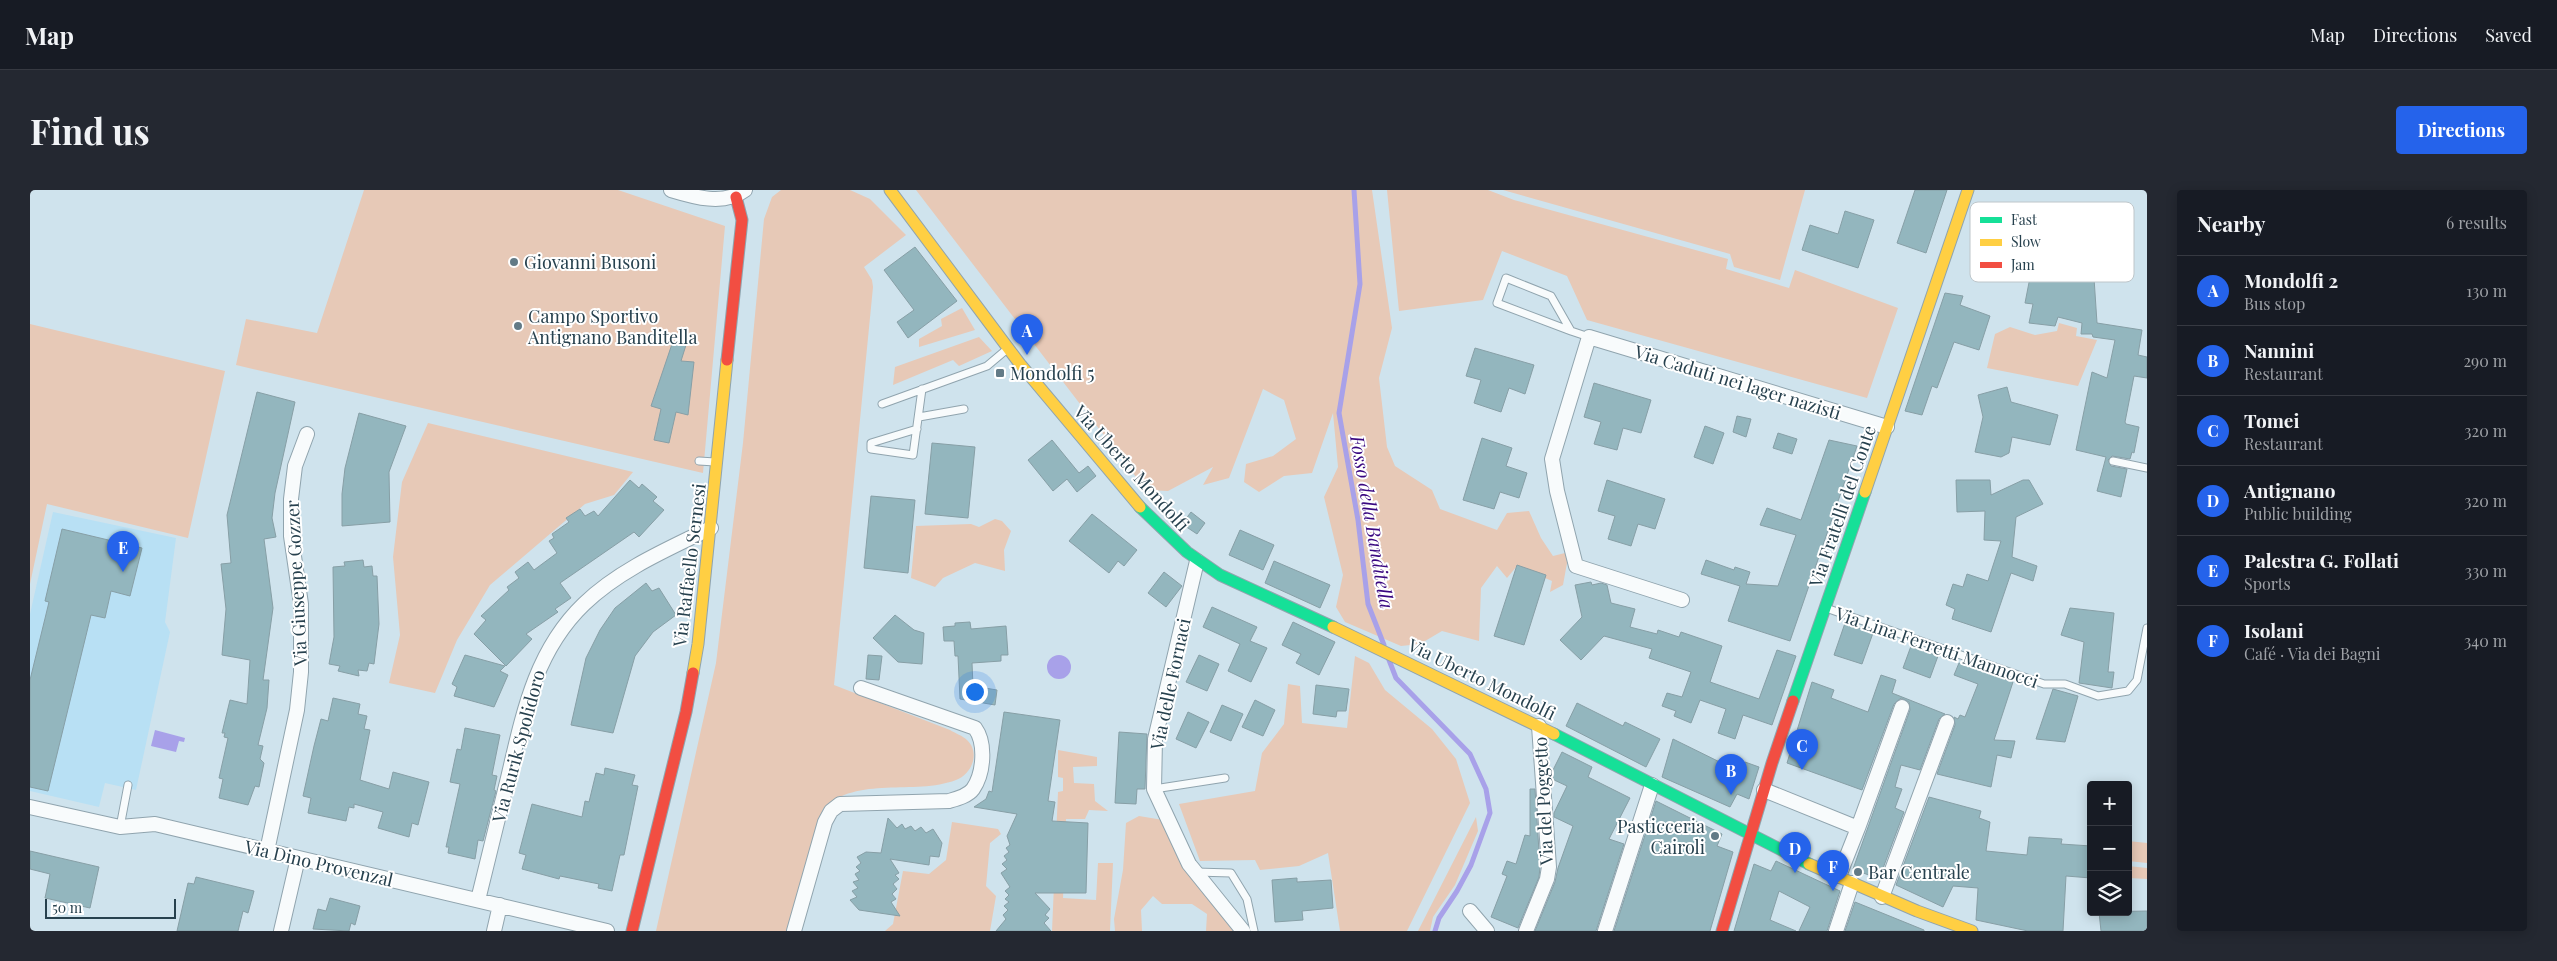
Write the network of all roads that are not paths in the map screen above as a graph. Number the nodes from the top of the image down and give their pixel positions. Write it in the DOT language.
graph roads {
  1 [pos="671,190"];
  2 [pos="877,190"];
  3 [pos="890,190"];
  4 [pos="1968,190"];
  5 [pos="741,193"];
  6 [pos="902,207"];
  7 [pos="1572,331"];
  8 [pos="1590,337"];
  9 [pos="1007,349"];
  10 [pos="922,389"];
  11 [pos="882,404"];
  12 [pos="964,409"];
  13 [pos="919,417"];
  14 [pos="1887,427"];
  15 [pos="917,429"];
  16 [pos="308,434"];
  17 [pos="699,461"];
  18 [pos="2113,461"];
  19 [pos="718,462"];
  20 [pos="2147,468"];
  21 [pos="711,528"];
  22 [pos="1197,561"];
  23 [pos="1682,600"];
  24 [pos="1826,608"];
  25 [pos="2147,628"];
  26 [pos="861,688"];
  27 [pos="1902,708"];
  28 [pos="1947,722"];
  29 [pos="1534,724"];
  30 [pos="1225,778"];
  31 [pos="128,785"];
  32 [pos="1652,785"];
  33 [pos="1154,788"];
  34 [pos="1764,790"];
  35 [pos="30,807"];
  36 [pos="120,828"];
  37 [pos="1858,828"];
  38 [pos="1751,834"];
  39 [pos="267,850"];
  40 [pos="298,858"];
  41 [pos="1196,872"];
  42 [pos="1839,876"];
  43 [pos="1852,883"];
  44 [pos="1882,897"];
  45 [pos="478,900"];
  46 [pos="500,905"];
  47 [pos="1470,911"];
  48 [pos="281,931"];
  49 [pos="494,931"];
  50 [pos="607,931"];
  51 [pos="632,931"];
  52 [pos="794,931"];
  53 [pos="1243,931"];
  54 [pos="1254,931"];
  55 [pos="1486,931"];
  56 [pos="1526,931"];
  57 [pos="1605,931"];
  58 [pos="1722,931"];
  59 [pos="1836,931"];
  60 [pos="1972,931"];
  1 -- 5 [label="street"];
  2 -- 6 [label="street"];
  3 -- 6 [label="street, Via Uberto Mondolfi"];
  4 -- 14 [label="street, Via Fratelli del Conte"];
  5 -- 19 [label="street, Via Raffaello Sernesi"];
  6 -- 9 [label="street, Via Uberto Mondolfi"];
  7 -- 7 [label="lane, Via Caduti nei lager nazisti"];
  7 -- 8 [label="lane, Via Caduti nei lager nazisti"];
  8 -- 14 [label="street, Via Caduti nei lager nazisti"];
  8 -- 23 [label="street"];
  9 -- 10 [label="lane"];
  9 -- 22 [label="street, Via Uberto Mondolfi"];
  10 -- 11 [label="lane"];
  10 -- 13 [label="lane"];
  12 -- 13 [label="lane"];
  13 -- 15 [label="lane"];
  14 -- 24 [label="street, Via Fratelli del Conte"];
  15 -- 15 [label="lane"];
  16 -- 39 [label="street, Via Giuseppe Gozzer"];
  17 -- 19 [label="lane"];
  18 -- 20 [label="lane"];
  19 -- 21 [label="street, Via Raffaello Sernesi"];
  21 -- 45 [label="street, Via Rurik Spolidoro"];
  21 -- 51 [label="street, Via Raffaello Sernesi"];
  22 -- 29 [label="street, Via Uberto Mondolfi"];
  22 -- 33 [label="street, Via delle Fornaci"];
  24 -- 25 [label="lane, Via Lina Ferretti Mannocci"];
  24 -- 34 [label="street, Via Fratelli del Conte"];
  26 -- 52 [label="street"];
  27 -- 37 [label="street"];
  28 -- 44 [label="street"];
  29 -- 32 [label="street, Via Uberto Mondolfi"];
  29 -- 56 [label="street, Via del Poggetto"];
  30 -- 33 [label="lane"];
  31 -- 36 [label="lane"];
  32 -- 38 [label="street, Via Uberto Mondolfi"];
  32 -- 57 [label="street"];
  33 -- 41 [label="street, Via delle Fornaci"];
  34 -- 37 [label="street"];
  34 -- 38 [label="street, Via Fratelli del Conte"];
  35 -- 36 [label="street, Via Dino Provenzal"];
  36 -- 39 [label="street, Via Dino Provenzal"];
  37 -- 42 [label="street"];
  38 -- 42 [label="street, Via Uberto Mondolfi"];
  38 -- 58 [label="street, Via Fratelli del Conte"];
  39 -- 40 [label="street, Via Dino Provenzal"];
  40 -- 45 [label="street, Via Dino Provenzal"];
  40 -- 48 [label="street"];
  41 -- 53 [label="street, Via delle Fornaci"];
  41 -- 54 [label="lane"];
  42 -- 43 [label="street, Via Uberto Mondolfi"];
  43 -- 44 [label="street, Via Uberto Mondolfi"];
  43 -- 59 [label="street"];
  44 -- 60 [label="street, Via Uberto Mondolfi"];
  45 -- 46 [label="street, Via Dino Provenzal"];
  46 -- 49 [label="street"];
  46 -- 50 [label="street, Via Dino Provenzal"];
  47 -- 55 [label="street"];
}
